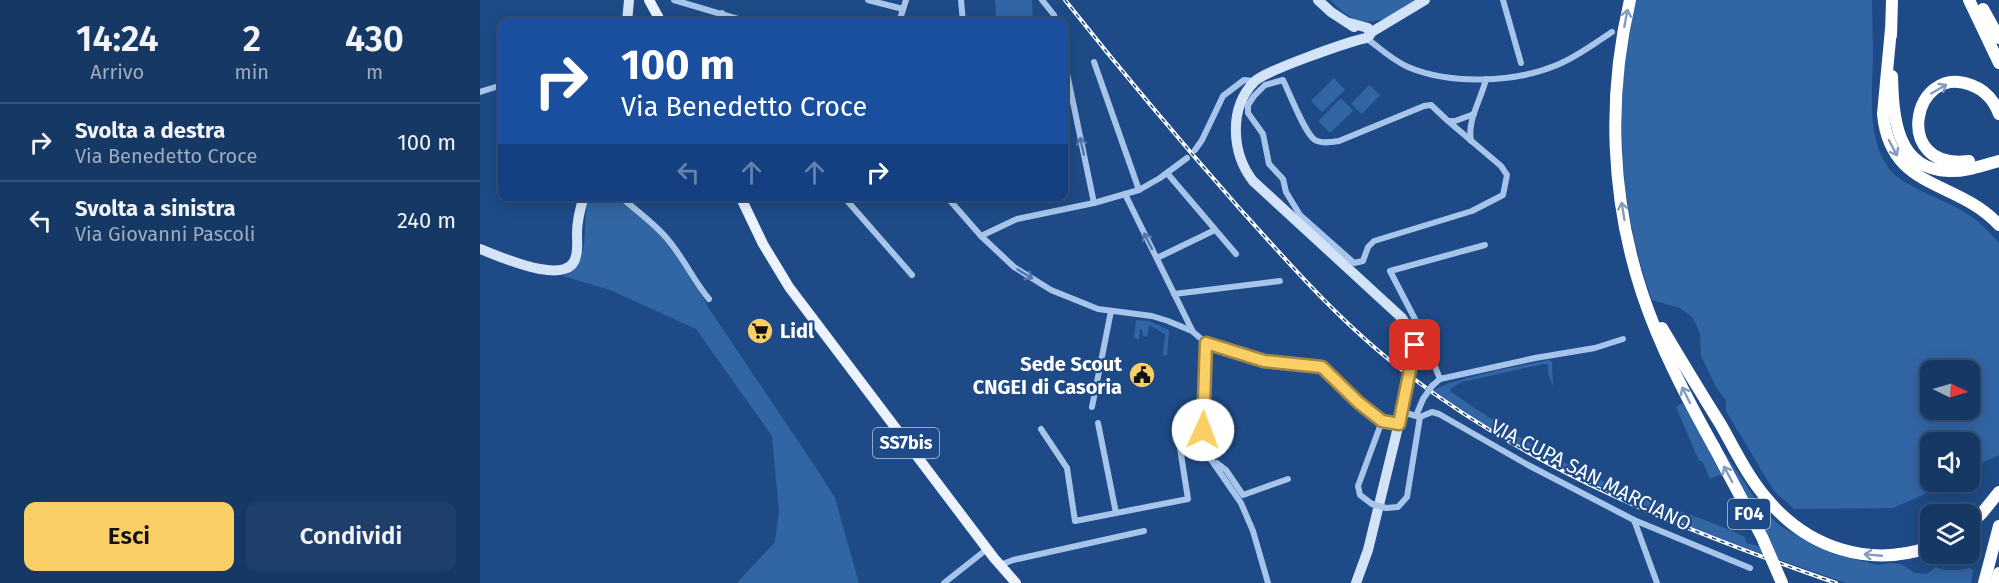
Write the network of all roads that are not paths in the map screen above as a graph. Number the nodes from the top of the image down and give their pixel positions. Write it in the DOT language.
graph roads {
  1 [pos="629,0"];
  2 [pos="650,0"];
  3 [pos="674,0"];
  4 [pos="868,0"];
  5 [pos="906,0"];
  6 [pos="961,0"];
  7 [pos="1042,0"];
  8 [pos="1318,0"];
  9 [pos="1425,0"];
  10 [pos="1503,0"];
  11 [pos="1629,0"];
  12 [pos="1892,0"];
  13 [pos="1970,0"];
  14 [pos="1978,0"];
  15 [pos="1987,0"];
  16 [pos="903,9"];
  17 [pos="722,13"];
  18 [pos="627,18"];
  19 [pos="659,18"];
  20 [pos="724,18"];
  21 [pos="736,18"];
  22 [pos="900,18"];
  23 [pos="963,18"];
  24 [pos="1055,18"];
  25 [pos="1999,21"];
  26 [pos="1891,29"];
  27 [pos="1612,32"];
  28 [pos="1364,33"];
  29 [pos="1999,38"];
  30 [pos="1094,62"];
  31 [pos="1521,63"];
  32 [pos="1999,63"];
  33 [pos="1068,78"];
  34 [pos="1486,79"];
  35 [pos="1254,81"];
  36 [pos="498,86"];
  37 [pos="480,92"];
  38 [pos="1474,114"];
  39 [pos="1999,114"];
  40 [pos="1448,121"];
  41 [pos="1472,141"];
  42 [pos="1195,150"];
  43 [pos="1187,158"];
  44 [pos="1997,158"];
  45 [pos="1167,173"];
  46 [pos="1139,190"];
  47 [pos="1125,194"];
  48 [pos="583,201"];
  49 [pos="626,201"];
  50 [pos="742,201"];
  51 [pos="847,201"];
  52 [pos="950,201"];
  53 [pos="1094,203"];
  54 [pos="1999,225"];
  55 [pos="1215,230"];
  56 [pos="981,236"];
  57 [pos="1485,245"];
  58 [pos="480,249"];
  59 [pos="1236,254"];
  60 [pos="1157,258"];
  61 [pos="912,275"];
  62 [pos="1280,281"];
  63 [pos="1174,294"];
  64 [pos="1643,296"];
  65 [pos="709,299"];
  66 [pos="1111,311"];
  67 [pos="1192,331"];
  68 [pos="1623,339"];
  69 [pos="1206,343"];
  70 [pos="1440,379"];
  71 [pos="1092,407"];
  72 [pos="1402,412"];
  73 [pos="1418,416"];
  74 [pos="1382,421"];
  75 [pos="1098,423"];
  76 [pos="1399,424"];
  77 [pos="1041,429"];
  78 [pos="1203,430"];
  79 [pos="1212,460"];
  80 [pos="1288,479"];
  81 [pos="1999,492"];
  82 [pos="1116,513"];
  83 [pos="1980,515"];
  84 [pos="1634,520"];
  85 [pos="1999,526"];
  86 [pos="1144,531"];
  87 [pos="987,549"];
  88 [pos="1920,550"];
  89 [pos="1000,565"];
  90 [pos="1750,568"];
  91 [pos="1999,573"];
  92 [pos="944,583"];
  93 [pos="1016,583"];
  94 [pos="1269,583"];
  95 [pos="1356,583"];
  96 [pos="1657,583"];
  97 [pos="1782,583"];
  98 [pos="1983,583"];
  99 [pos="1996,583"];
  1 -- 18 [label="street"];
  2 -- 19 [label="main road"];
  3 -- 17 [label="street"];
  4 -- 16 [label="street"];
  5 -- 16 [label="street"];
  6 -- 23 [label="street"];
  7 -- 24 [label="street"];
  8 -- 28 [label="street"];
  9 -- 28 [label="street"];
  10 -- 31 [label="street"];
  64 -- 11 [label="highway, one-way"];
  12 -- 26 [label="highway"];
  13 -- 32 [label="highway"];
  14 -- 29 [label="highway"];
  15 -- 25 [label="highway"];
  16 -- 22 [label="street"];
  17 -- 20 [label="street"];
  17 -- 21 [label="street"];
  26 -- 44 [label="highway"];
  26 -- 54 [label="highway, one-way"];
  27 -- 34 [label="street"];
  28 -- 34 [label="street"];
  28 -- 35 [label="street"];
  30 -- 46 [label="street"];
  53 -- 33 [label="street, one-way"];
  34 -- 38 [label="street"];
  35 -- 42 [label="street"];
  35 -- 72 [label="street, bridge"];
  36 -- 37 [label="street"];
  38 -- 40 [label="street"];
  38 -- 41 [label="street"];
  44 -- 39 [label="highway, one-way"];
  40 -- 41 [label="street"];
  40 -- 41 [label="street"];
  43 -- 45 [label="street"];
  45 -- 46 [label="street"];
  45 -- 55 [label="street"];
  46 -- 47 [label="street"];
  47 -- 53 [label="street"];
  60 -- 47 [label="street, one-way"];
  48 -- 58 [label="street"];
  49 -- 65 [label="street"];
  50 -- 87 [label="main road, SS7bis"];
  51 -- 61 [label="street"];
  52 -- 56 [label="street"];
  53 -- 56 [label="street"];
  55 -- 59 [label="street"];
  55 -- 60 [label="street"];
  56 -- 66 [label="street, one-way"];
  57 -- 70 [label="street"];
  60 -- 63 [label="street"];
  62 -- 63 [label="street"];
  63 -- 67 [label="street"];
  88 -- 64 [label="highway, one-way"];
  97 -- 64 [label="highway, F04, one-way, bridge"];
  66 -- 67 [label="street"];
  66 -- 71 [label="street"];
  67 -- 69 [label="street"];
  68 -- 70 [label="street"];
  69 -- 74 [label="street"];
  69 -- 78 [label="street"];
  70 -- 73 [label="street, bridge"];
  72 -- 73 [label="street, VIA CUPA SAN MARCIANO"];
  72 -- 76 [label="street"];
  73 -- 74 [label="street, bridge"];
  73 -- 84 [label="street, VIA CUPA SAN MARCIANO"];
  74 -- 76 [label="street"];
  75 -- 82 [label="street"];
  76 -- 95 [label="street"];
  77 -- 82 [label="street"];
  78 -- 79 [label="street"];
  78 -- 82 [label="street"];
  79 -- 80 [label="street"];
  79 -- 94 [label="street"];
  81 -- 83 [label="highway"];
  84 -- 90 [label="street, VIA CUPA SAN MARCIANO"];
  84 -- 96 [label="street"];
  85 -- 98 [label="highway"];
  86 -- 89 [label="street"];
  87 -- 89 [label="main road, SS7bis"];
  87 -- 92 [label="street"];
  89 -- 93 [label="main road, SS7bis"];
  91 -- 99 [label="highway"];
}
